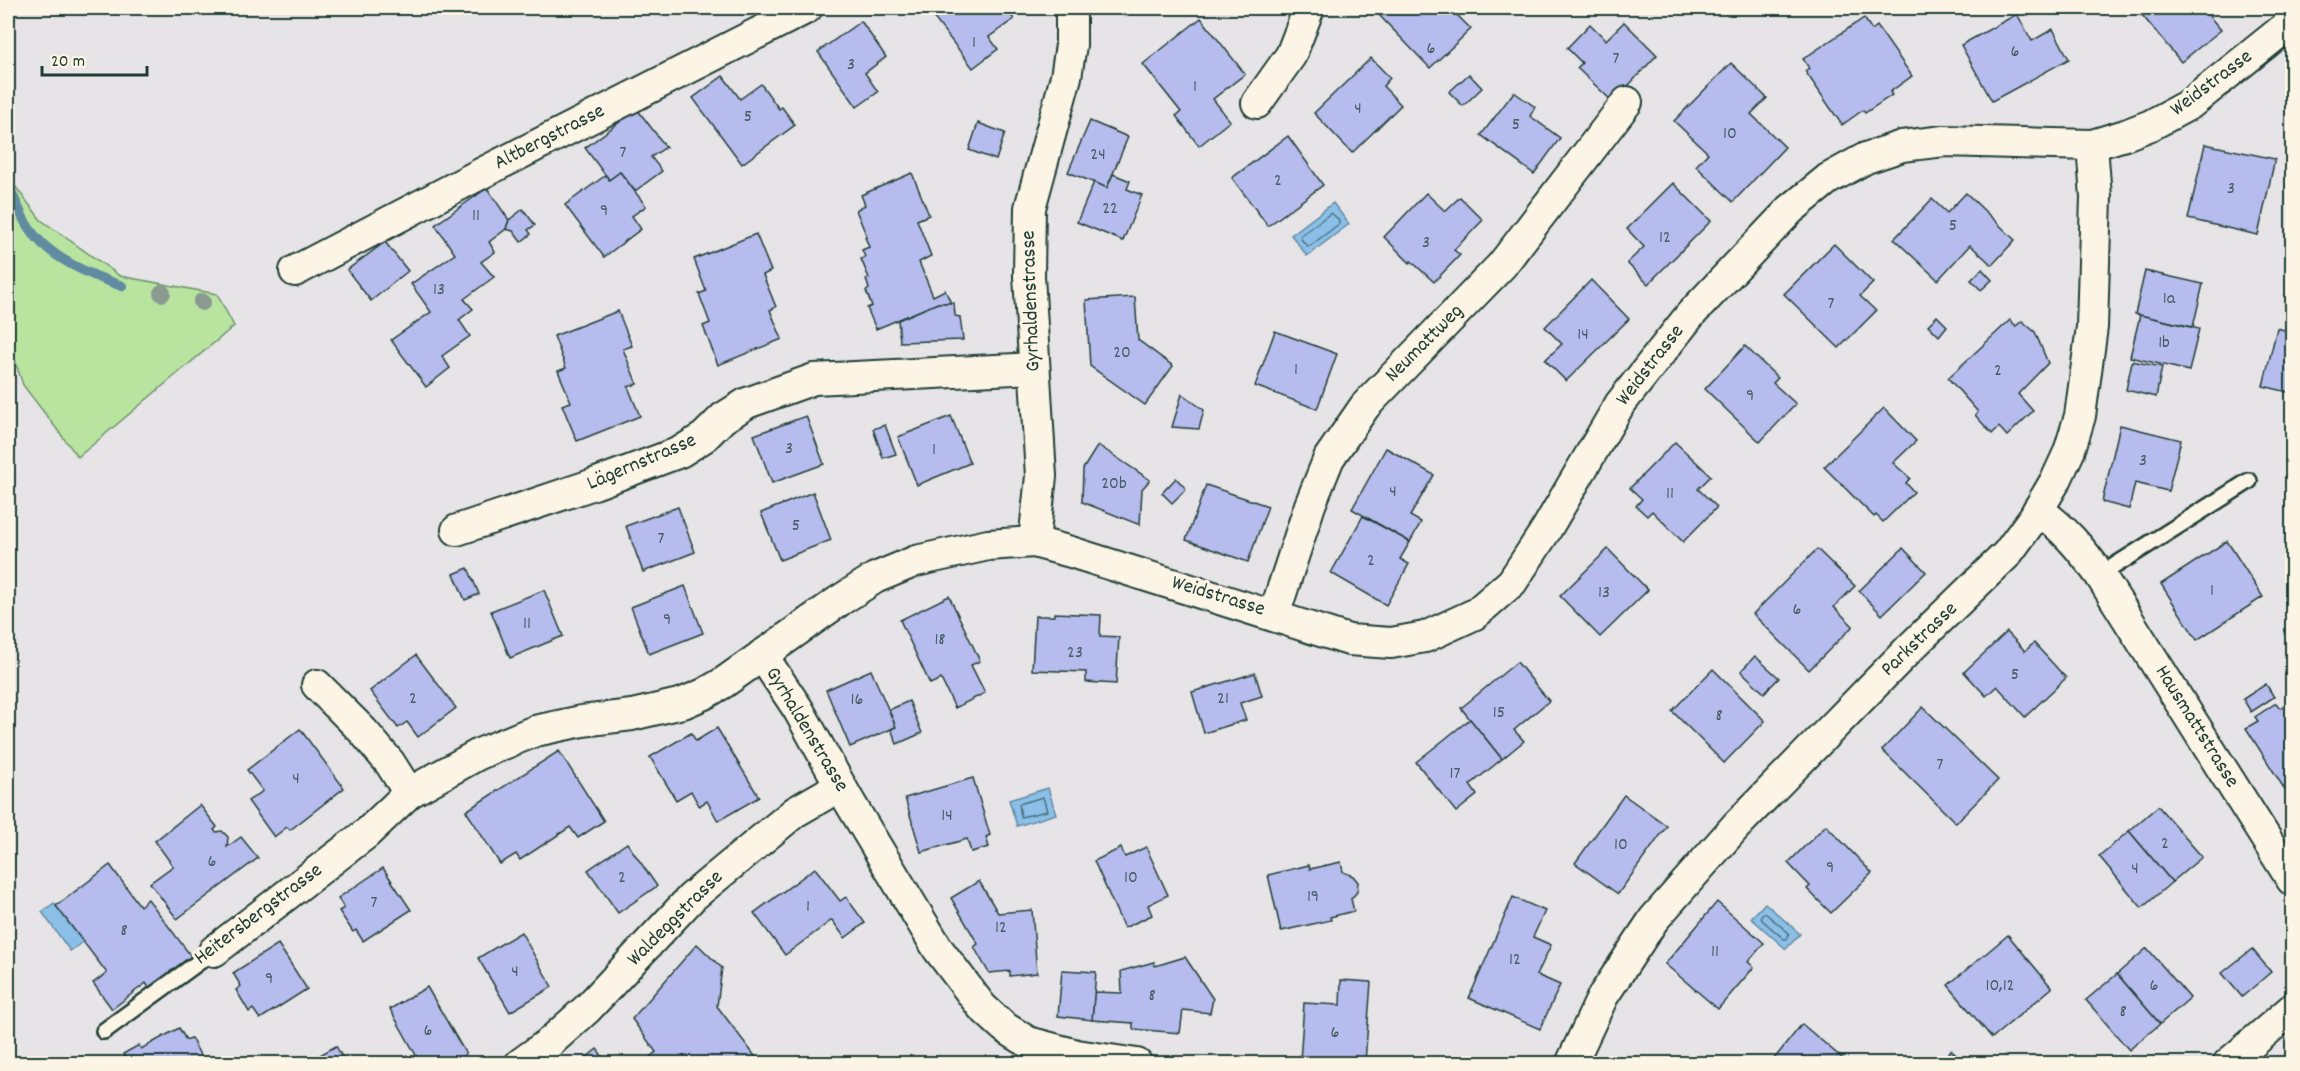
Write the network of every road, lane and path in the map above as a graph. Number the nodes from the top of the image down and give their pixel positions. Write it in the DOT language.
graph roads {
  1 [pos="807,8"];
  2 [pos="1069,8"];
  3 [pos="1309,8"];
  4 [pos="2292,22"];
  5 [pos="1628,102"];
  6 [pos="1257,103"];
  7 [pos="2092,145"];
  8 [pos="295,271"];
  9 [pos="1033,368"];
  10 [pos="2249,481"];
  11 [pos="2038,510"];
  12 [pos="457,530"];
  13 [pos="1034,542"];
  14 [pos="2100,575"];
  15 [pos="1274,615"];
  16 [pos="762,655"];
  17 [pos="317,685"];
  18 [pos="840,786"];
  19 [pos="409,793"];
  20 [pos="2292,880"];
  21 [pos="214,951"];
  22 [pos="2292,1009"];
  23 [pos="104,1031"];
  24 [pos="520,1064"];
  25 [pos="1137,1064"];
  26 [pos="1571,1064"];
  27 [pos="2228,1064"];
  1 -- 8 [label="street, Altbergstrasse"];
  2 -- 9 [label="street, Gyrhaldenstrasse"];
  3 -- 6 [label="street"];
  4 -- 7 [label="street, Weidstrasse"];
  5 -- 15 [label="street, Neumattweg"];
  7 -- 11 [label="street, Parkstrasse"];
  7 -- 15 [label="street, Weidstrasse"];
  9 -- 12 [label="street, Lägernstrasse"];
  9 -- 13 [label="street, Gyrhaldenstrasse"];
  10 -- 14 [label="lane"];
  11 -- 14 [label="street, Hausmattstrasse"];
  11 -- 26 [label="street, Parkstrasse"];
  13 -- 15 [label="street, Weidstrasse"];
  13 -- 16 [label="street, Gyrhaldenstrasse"];
  14 -- 20 [label="street, Hausmattstrasse"];
  16 -- 18 [label="street, Gyrhaldenstrasse"];
  16 -- 19 [label="street, Heitersbergstrasse"];
  17 -- 19 [label="street"];
  18 -- 24 [label="street, Waldeggstrasse"];
  18 -- 25 [label="street, Gyrhaldenstrasse"];
  19 -- 21 [label="street, Heitersbergstrasse"];
  21 -- 23 [label="lane, Heitersbergstrasse"];
  22 -- 27 [label="street"];
}
